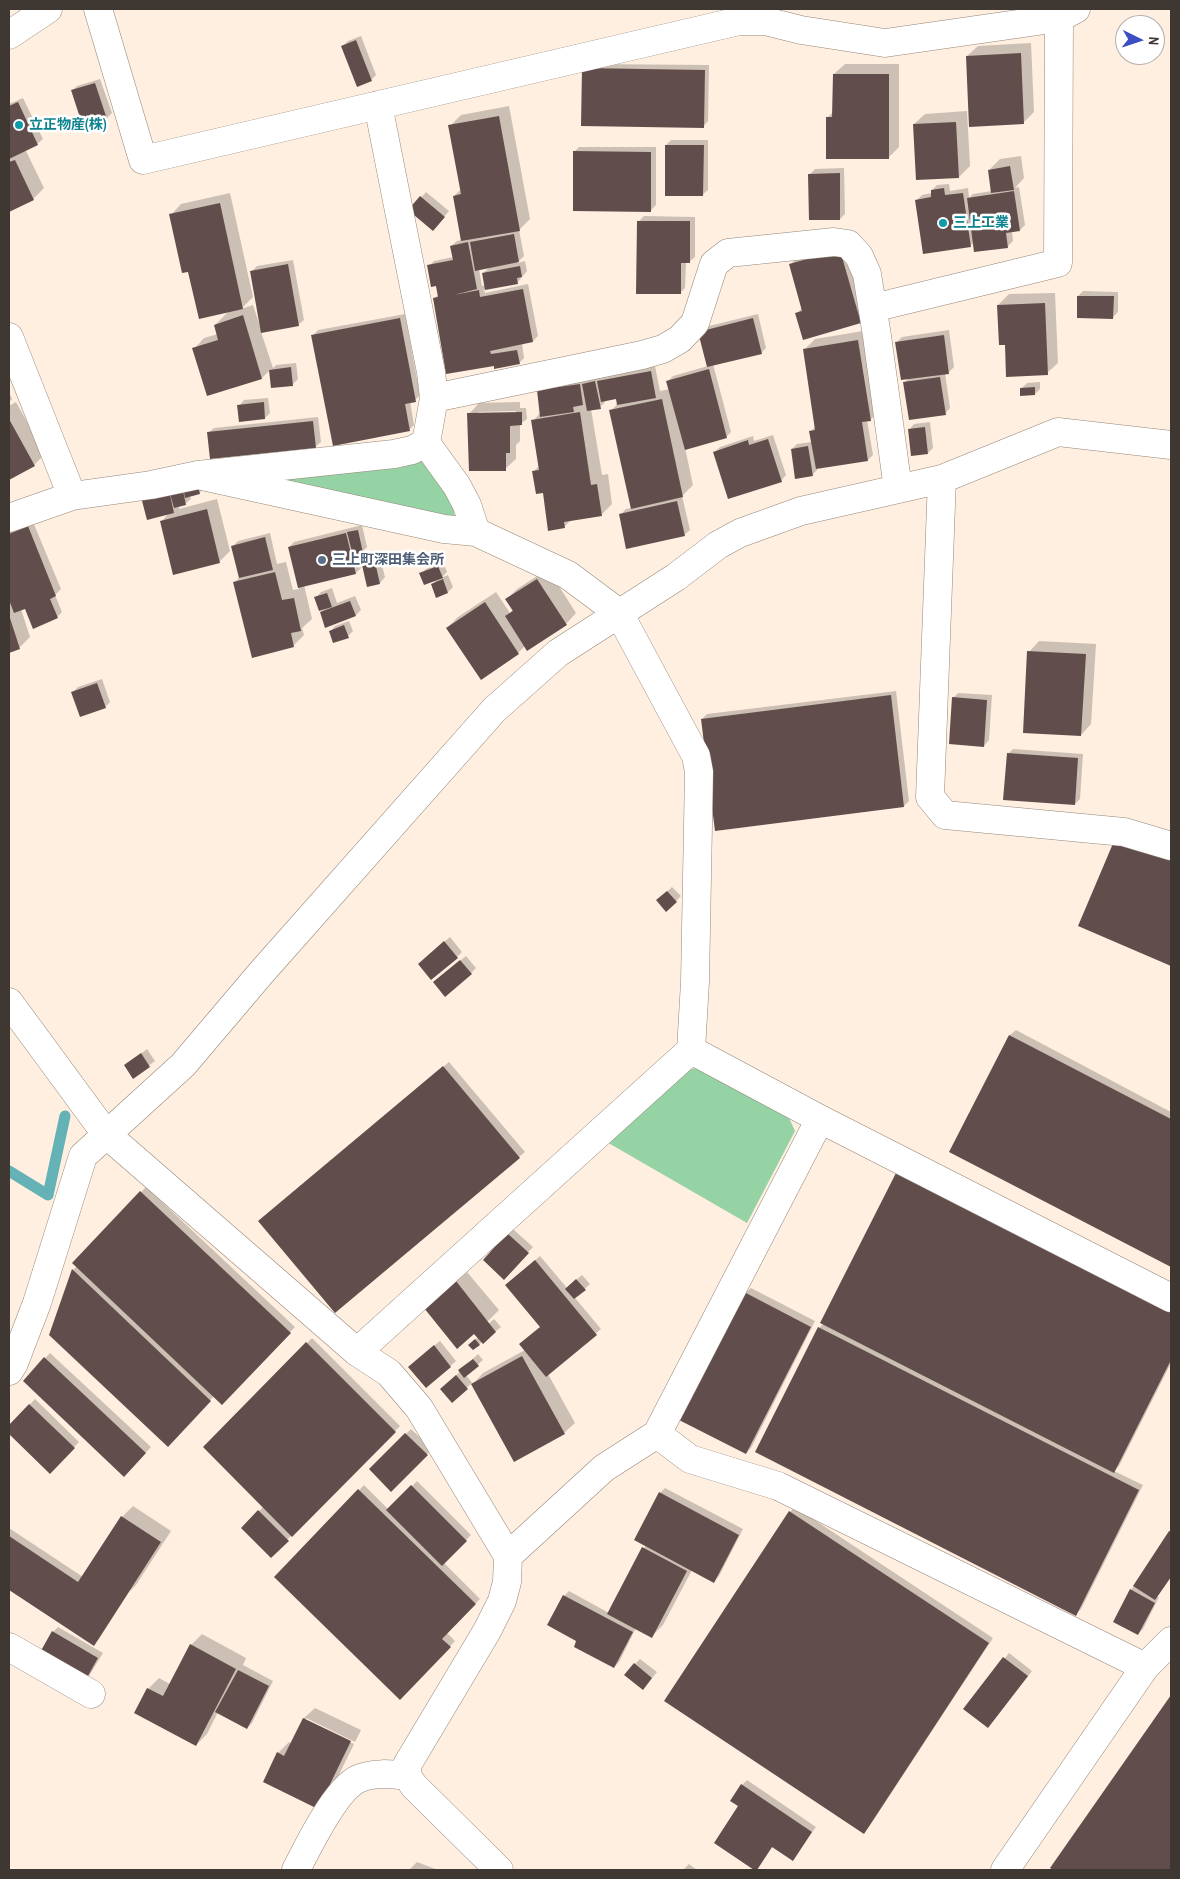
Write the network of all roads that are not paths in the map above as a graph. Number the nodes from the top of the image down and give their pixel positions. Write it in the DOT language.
graph roads {
  1 [pos="48,9"];
  2 [pos="98,9"];
  3 [pos="1067,13"];
  4 [pos="9,35"];
  5 [pos="378,105"];
  6 [pos="873,308"];
  7 [pos="9,337"];
  8 [pos="434,398"];
  9 [pos="426,443"];
  10 [pos="1171,445"];
  11 [pos="198,474"];
  12 [pos="942,479"];
  13 [pos="898,489"];
  14 [pos="72,496"];
  15 [pos="9,518"];
  16 [pos="476,532"];
  17 [pos="619,613"];
  18 [pos="1171,846"];
  19 [pos="9,1002"];
  20 [pos="691,1050"];
  21 [pos="820,1119"];
  22 [pos="106,1134"];
  23 [pos="1171,1298"];
  24 [pos="357,1352"];
  25 [pos="9,1372"];
  26 [pos="656,1434"];
  27 [pos="508,1556"];
  28 [pos="1171,1641"];
  29 [pos="9,1647"];
  30 [pos="1146,1667"];
  31 [pos="90,1694"];
  32 [pos="408,1776"];
  33 [pos="296,1870"];
  34 [pos="500,1870"];
  35 [pos="1005,1870"];
  1 -- 4 [label="street"];
  2 -- 5 [label="street"];
  3 -- 5 [label="street"];
  3 -- 6 [label="street"];
  5 -- 8 [label="street"];
  6 -- 8 [label="street"];
  6 -- 13 [label="street"];
  7 -- 14 [label="street"];
  8 -- 9 [label="street"];
  9 -- 11 [label="street"];
  9 -- 16 [label="street"];
  10 -- 12 [label="street"];
  11 -- 14 [label="street"];
  11 -- 16 [label="street"];
  12 -- 13 [label="street"];
  12 -- 18 [label="street"];
  13 -- 17 [label="street"];
  14 -- 15 [label="street"];
  16 -- 17 [label="street"];
  17 -- 20 [label="street"];
  17 -- 22 [label="street"];
  19 -- 22 [label="street"];
  20 -- 21 [label="street"];
  20 -- 24 [label="street"];
  21 -- 23 [label="street"];
  21 -- 26 [label="street"];
  22 -- 24 [label="street"];
  22 -- 25 [label="street"];
  24 -- 27 [label="street"];
  26 -- 27 [label="street"];
  26 -- 30 [label="street"];
  27 -- 32 [label="street"];
  28 -- 30 [label="street"];
  29 -- 31 [label="street"];
  30 -- 35 [label="street"];
  32 -- 33 [label="street"];
  32 -- 34 [label="street"];
}
